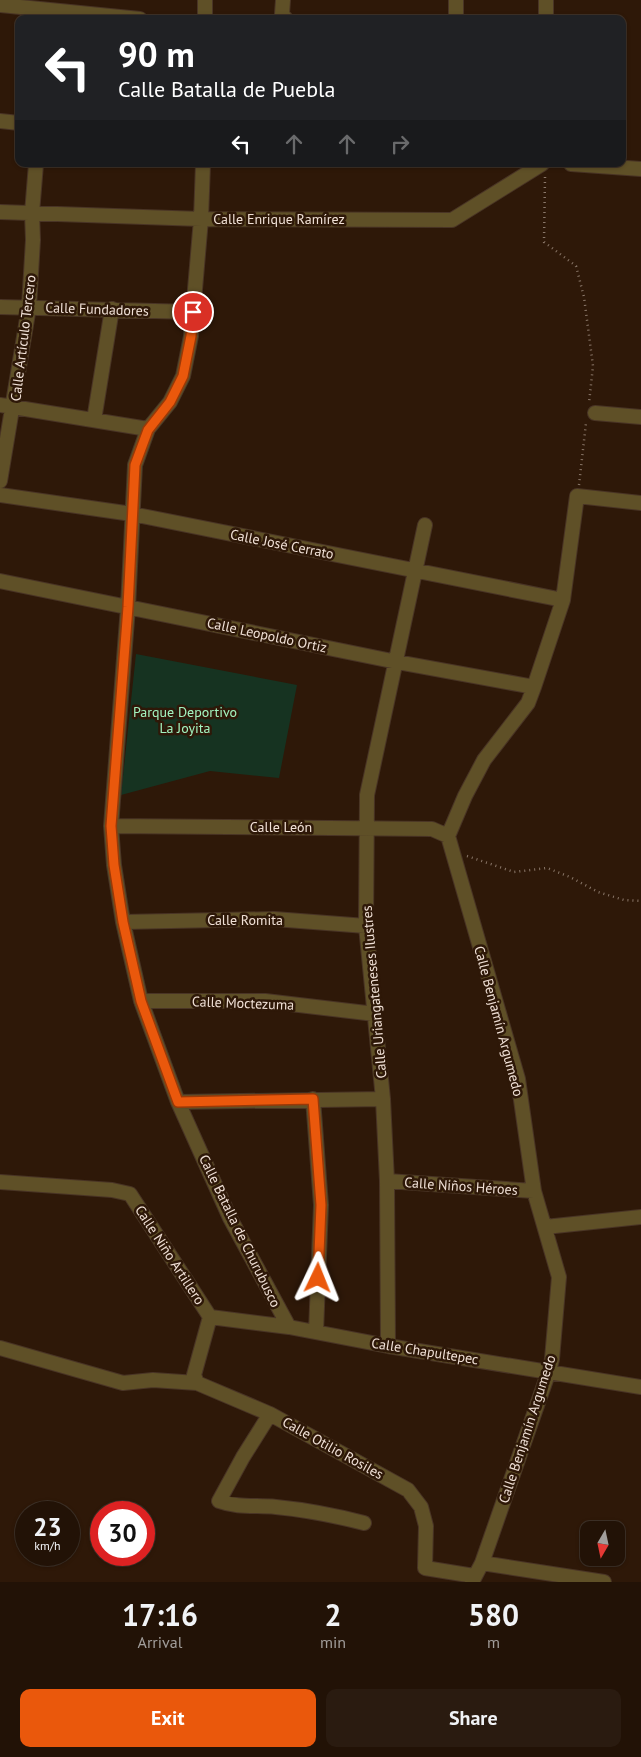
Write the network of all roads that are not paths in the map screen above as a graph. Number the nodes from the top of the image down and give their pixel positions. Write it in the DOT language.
graph roads {
  1 [pos="204,0"];
  2 [pos="456,0"];
  3 [pos="546,0"];
  4 [pos="0,5"];
  5 [pos="47,9"];
  6 [pos="103,15"];
  7 [pos="205,15"];
  8 [pos="456,15"];
  9 [pos="546,15"];
  10 [pos="0,121"];
  11 [pos="15,123"];
  12 [pos="36,167"];
  13 [pos="203,167"];
  14 [pos="613,167"];
  15 [pos="543,169"];
  16 [pos="641,169"];
  17 [pos="0,212"];
  18 [pos="32,213"];
  19 [pos="201,219"];
  20 [pos="0,307"];
  21 [pos="29,307"];
  22 [pos="112,309"];
  23 [pos="193,312"];
  24 [pos="7,406"];
  25 [pos="590,413"];
  26 [pos="641,417"];
  27 [pos="94,420"];
  28 [pos="148,430"];
  29 [pos="0,481"];
  30 [pos="0,495"];
  31 [pos="641,503"];
  32 [pos="132,514"];
  33 [pos="425,525"];
  34 [pos="416,570"];
  35 [pos="0,581"];
  36 [pos="563,600"];
  37 [pos="128,607"];
  38 [pos="397,662"];
  39 [pos="534,687"];
  40 [pos="111,826"];
  41 [pos="366,828"];
  42 [pos="448,836"];
  43 [pos="123,922"];
  44 [pos="366,926"];
  45 [pos="141,1001"];
  46 [pos="375,1014"];
  47 [pos="313,1099"];
  48 [pos="384,1099"];
  49 [pos="178,1102"];
  50 [pos="387,1181"];
  51 [pos="0,1182"];
  52 [pos="534,1191"];
  53 [pos="641,1217"];
  54 [pos="545,1227"];
  55 [pos="210,1317"];
  56 [pos="289,1328"];
  57 [pos="316,1332"];
  58 [pos="388,1346"];
  59 [pos="0,1348"];
  60 [pos="549,1371"];
  61 [pos="197,1383"];
  62 [pos="641,1387"];
  63 [pos="270,1414"];
  64 [pos="364,1523"];
  65 [pos="482,1563"];
  66 [pos="473,1579"];
  67 [pos="604,1582"];
  1 -- 7 [label="street"];
  2 -- 8 [label="street"];
  3 -- 9 [label="street"];
  4 -- 5 [label="street"];
  5 -- 6 [label="street"];
  10 -- 11 [label="street"];
  12 -- 18 [label="street, Calle Artículo Tercero"];
  13 -- 19 [label="street, Calle Batalla de Churubusco"];
  14 -- 16 [label="street"];
  15 -- 19 [label="street, Calle Enrique Ramírez"];
  17 -- 18 [label="street, Calle Enrique Ramírez"];
  18 -- 19 [label="street, Calle Enrique Ramírez"];
  18 -- 21 [label="street, Calle Artículo Tercero"];
  19 -- 23 [label="street, Calle Batalla de Churubusco"];
  20 -- 21 [label="street, Calle Fundadores"];
  21 -- 22 [label="street, Calle Fundadores"];
  21 -- 24 [label="street, Calle Artículo Tercero"];
  22 -- 23 [label="street, Calle Fundadores"];
  22 -- 27 [label="street"];
  23 -- 28 [label="street, Calle Batalla de Churubusco"];
  24 -- 27 [label="street"];
  24 -- 29 [label="street, Calle Artículo Tercero"];
  25 -- 26 [label="street"];
  27 -- 28 [label="street"];
  28 -- 32 [label="street, Calle Batalla de Churubusco"];
  30 -- 32 [label="street, Calle José Cerrato"];
  31 -- 36 [label="street"];
  32 -- 34 [label="street, Calle José Cerrato"];
  32 -- 37 [label="street, Calle Batalla de Churubusco"];
  33 -- 34 [label="street, Calle Uriangateneses Ilustres"];
  34 -- 36 [label="street, Calle José Cerrato"];
  34 -- 38 [label="street, Calle Uriangateneses Ilustres"];
  35 -- 37 [label="street, Calle Leopoldo Ortiz"];
  36 -- 39 [label="street"];
  37 -- 38 [label="street, Calle Leopoldo Ortiz"];
  37 -- 40 [label="street, Calle Batalla de Churubusco"];
  38 -- 39 [label="street, Calle Leopoldo Ortiz"];
  38 -- 41 [label="street, Calle Uriangateneses Ilustres"];
  39 -- 42 [label="street"];
  40 -- 41 [label="street, Calle León"];
  40 -- 43 [label="street, Calle Batalla de Churubusco"];
  41 -- 42 [label="street, Calle León"];
  41 -- 44 [label="street, Calle Uriangateneses Ilustres"];
  42 -- 52 [label="street, Calle Benjamín Argumedo"];
  43 -- 44 [label="street, Calle Romita"];
  43 -- 45 [label="street, Calle Batalla de Churubusco"];
  44 -- 46 [label="street, Calle Uriangateneses Ilustres"];
  45 -- 46 [label="street, Calle Moctezuma"];
  45 -- 49 [label="street, Calle Batalla de Churubusco"];
  46 -- 48 [label="street, Calle Uriangateneses Ilustres"];
  47 -- 48 [label="street"];
  47 -- 49 [label="street"];
  47 -- 57 [label="street"];
  48 -- 50 [label="street, Calle Uriangateneses Ilustres"];
  49 -- 56 [label="street, Calle Batalla de Churubusco"];
  50 -- 52 [label="street, Calle Niños Héroes"];
  50 -- 58 [label="street, Calle Uriangateneses Ilustres"];
  51 -- 55 [label="street, Calle Niño Artillero"];
  52 -- 54 [label="street, Calle Benjamín Argumedo"];
  53 -- 54 [label="street"];
  54 -- 60 [label="street, Calle Benjamín Argumedo"];
  55 -- 56 [label="street, Calle Chapultepec"];
  55 -- 61 [label="street"];
  56 -- 57 [label="street, Calle Chapultepec"];
  57 -- 58 [label="street, Calle Chapultepec"];
  58 -- 60 [label="street, Calle Chapultepec"];
  59 -- 61 [label="street, Calle Otilio Rosiles"];
  60 -- 62 [label="street, Calle Chapultepec"];
  60 -- 65 [label="street, Calle Benjamín Argumedo"];
  61 -- 63 [label="street, Calle Otilio Rosiles"];
  63 -- 64 [label="street"];
  63 -- 66 [label="street, Calle Otilio Rosiles"];
  65 -- 66 [label="street, Calle Benjamín Argumedo"];
  65 -- 67 [label="street"];
}
